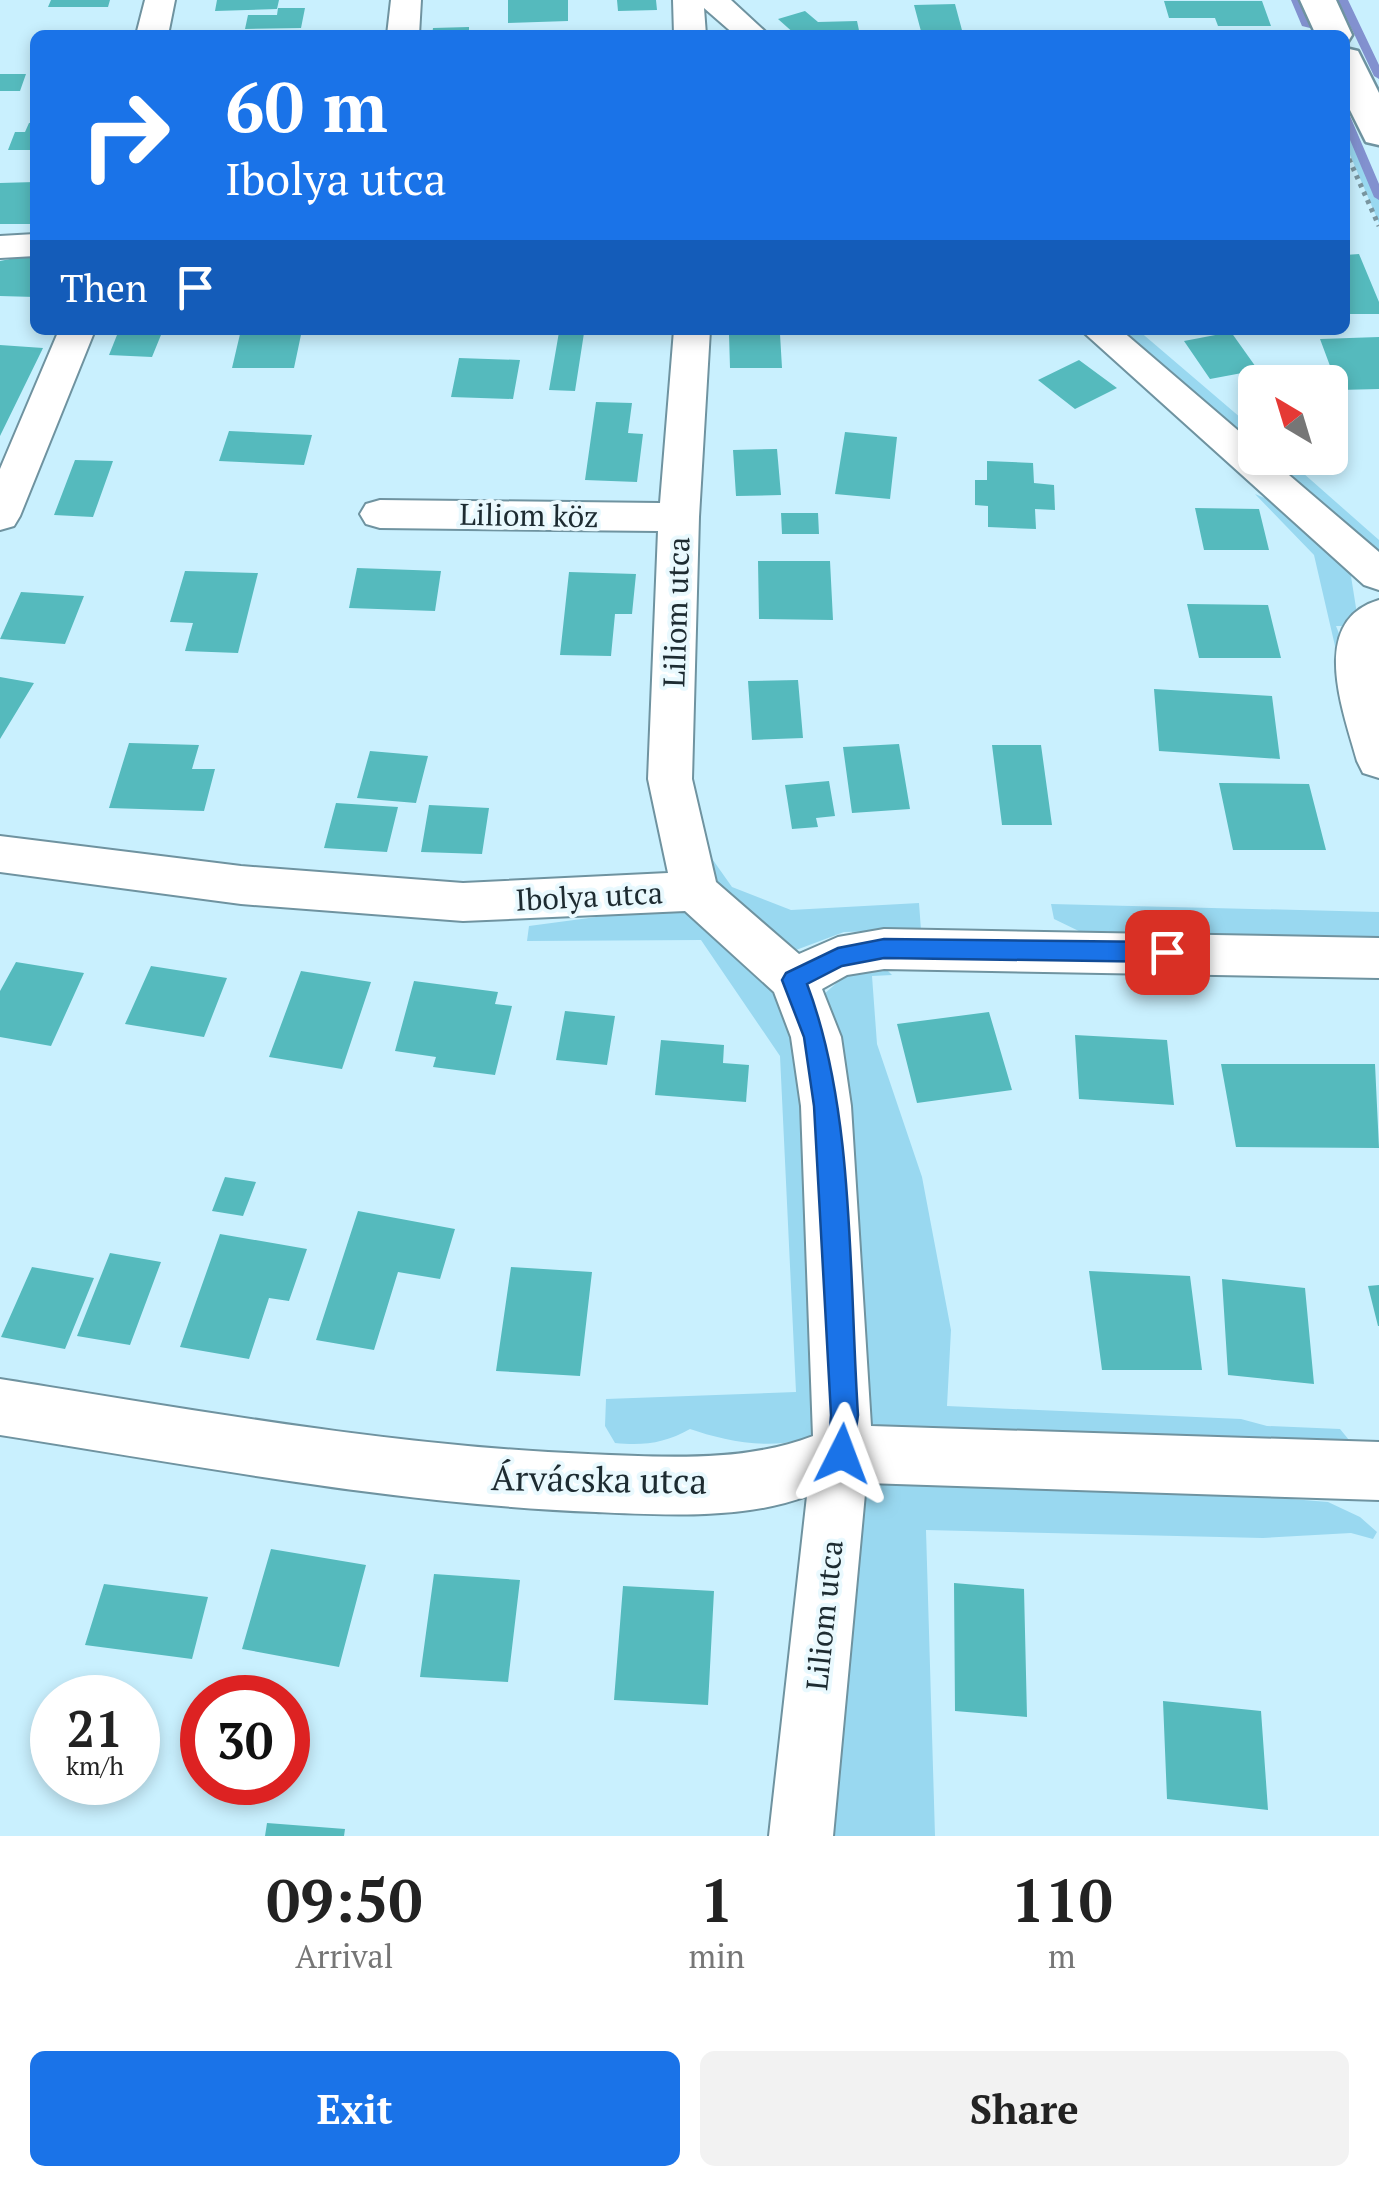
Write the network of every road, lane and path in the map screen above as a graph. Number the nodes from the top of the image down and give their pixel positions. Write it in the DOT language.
graph roads {
  1 [pos="160,0"];
  2 [pos="406,0"];
  3 [pos="688,0"];
  4 [pos="713,0"];
  5 [pos="1318,0"];
  6 [pos="153,30"];
  7 [pos="403,30"];
  8 [pos="690,30"];
  9 [pos="747,30"];
  10 [pos="1332,30"];
  11 [pos="1350,70"];
  12 [pos="1379,134"];
  13 [pos="1350,161"];
  14 [pos="1379,226"];
  15 [pos="30,245"];
  16 [pos="0,246"];
  17 [pos="75,335"];
  18 [pos="692,335"];
  19 [pos="1105,335"];
  20 [pos="380,514"];
  21 [pos="0,516"];
  22 [pos="679,517"];
  23 [pos="1379,575"];
  24 [pos="1379,615"];
  25 [pos="1379,762"];
  26 [pos="0,854"];
  27 [pos="695,891"];
  28 [pos="1379,958"];
  29 [pos="794,980"];
  30 [pos="0,1407"];
  31 [pos="842,1454"];
  32 [pos="1379,1470"];
  33 [pos="801,1836"];
  1 -- 6 [label="street"];
  2 -- 7 [label="street"];
  3 -- 8 [label="street"];
  4 -- 9 [label="street"];
  5 -- 10 [label="street"];
  11 -- 12 [label="street"];
  13 -- 14 [label="path"];
  15 -- 16 [label="street"];
  17 -- 21 [label="street"];
  18 -- 22 [label="street, Liliom utca"];
  19 -- 23 [label="street"];
  20 -- 22 [label="street, Liliom köz"];
  22 -- 27 [label="street, Liliom utca"];
  24 -- 25 [label="street"];
  26 -- 27 [label="street, Ibolya utca"];
  27 -- 29 [label="street, Ibolya utca"];
  28 -- 29 [label="street"];
  29 -- 31 [label="street, Liliom utca"];
  30 -- 31 [label="street, Árvácska utca"];
  31 -- 32 [label="street, Árvácska utca"];
  31 -- 33 [label="street, Liliom utca"];
}
